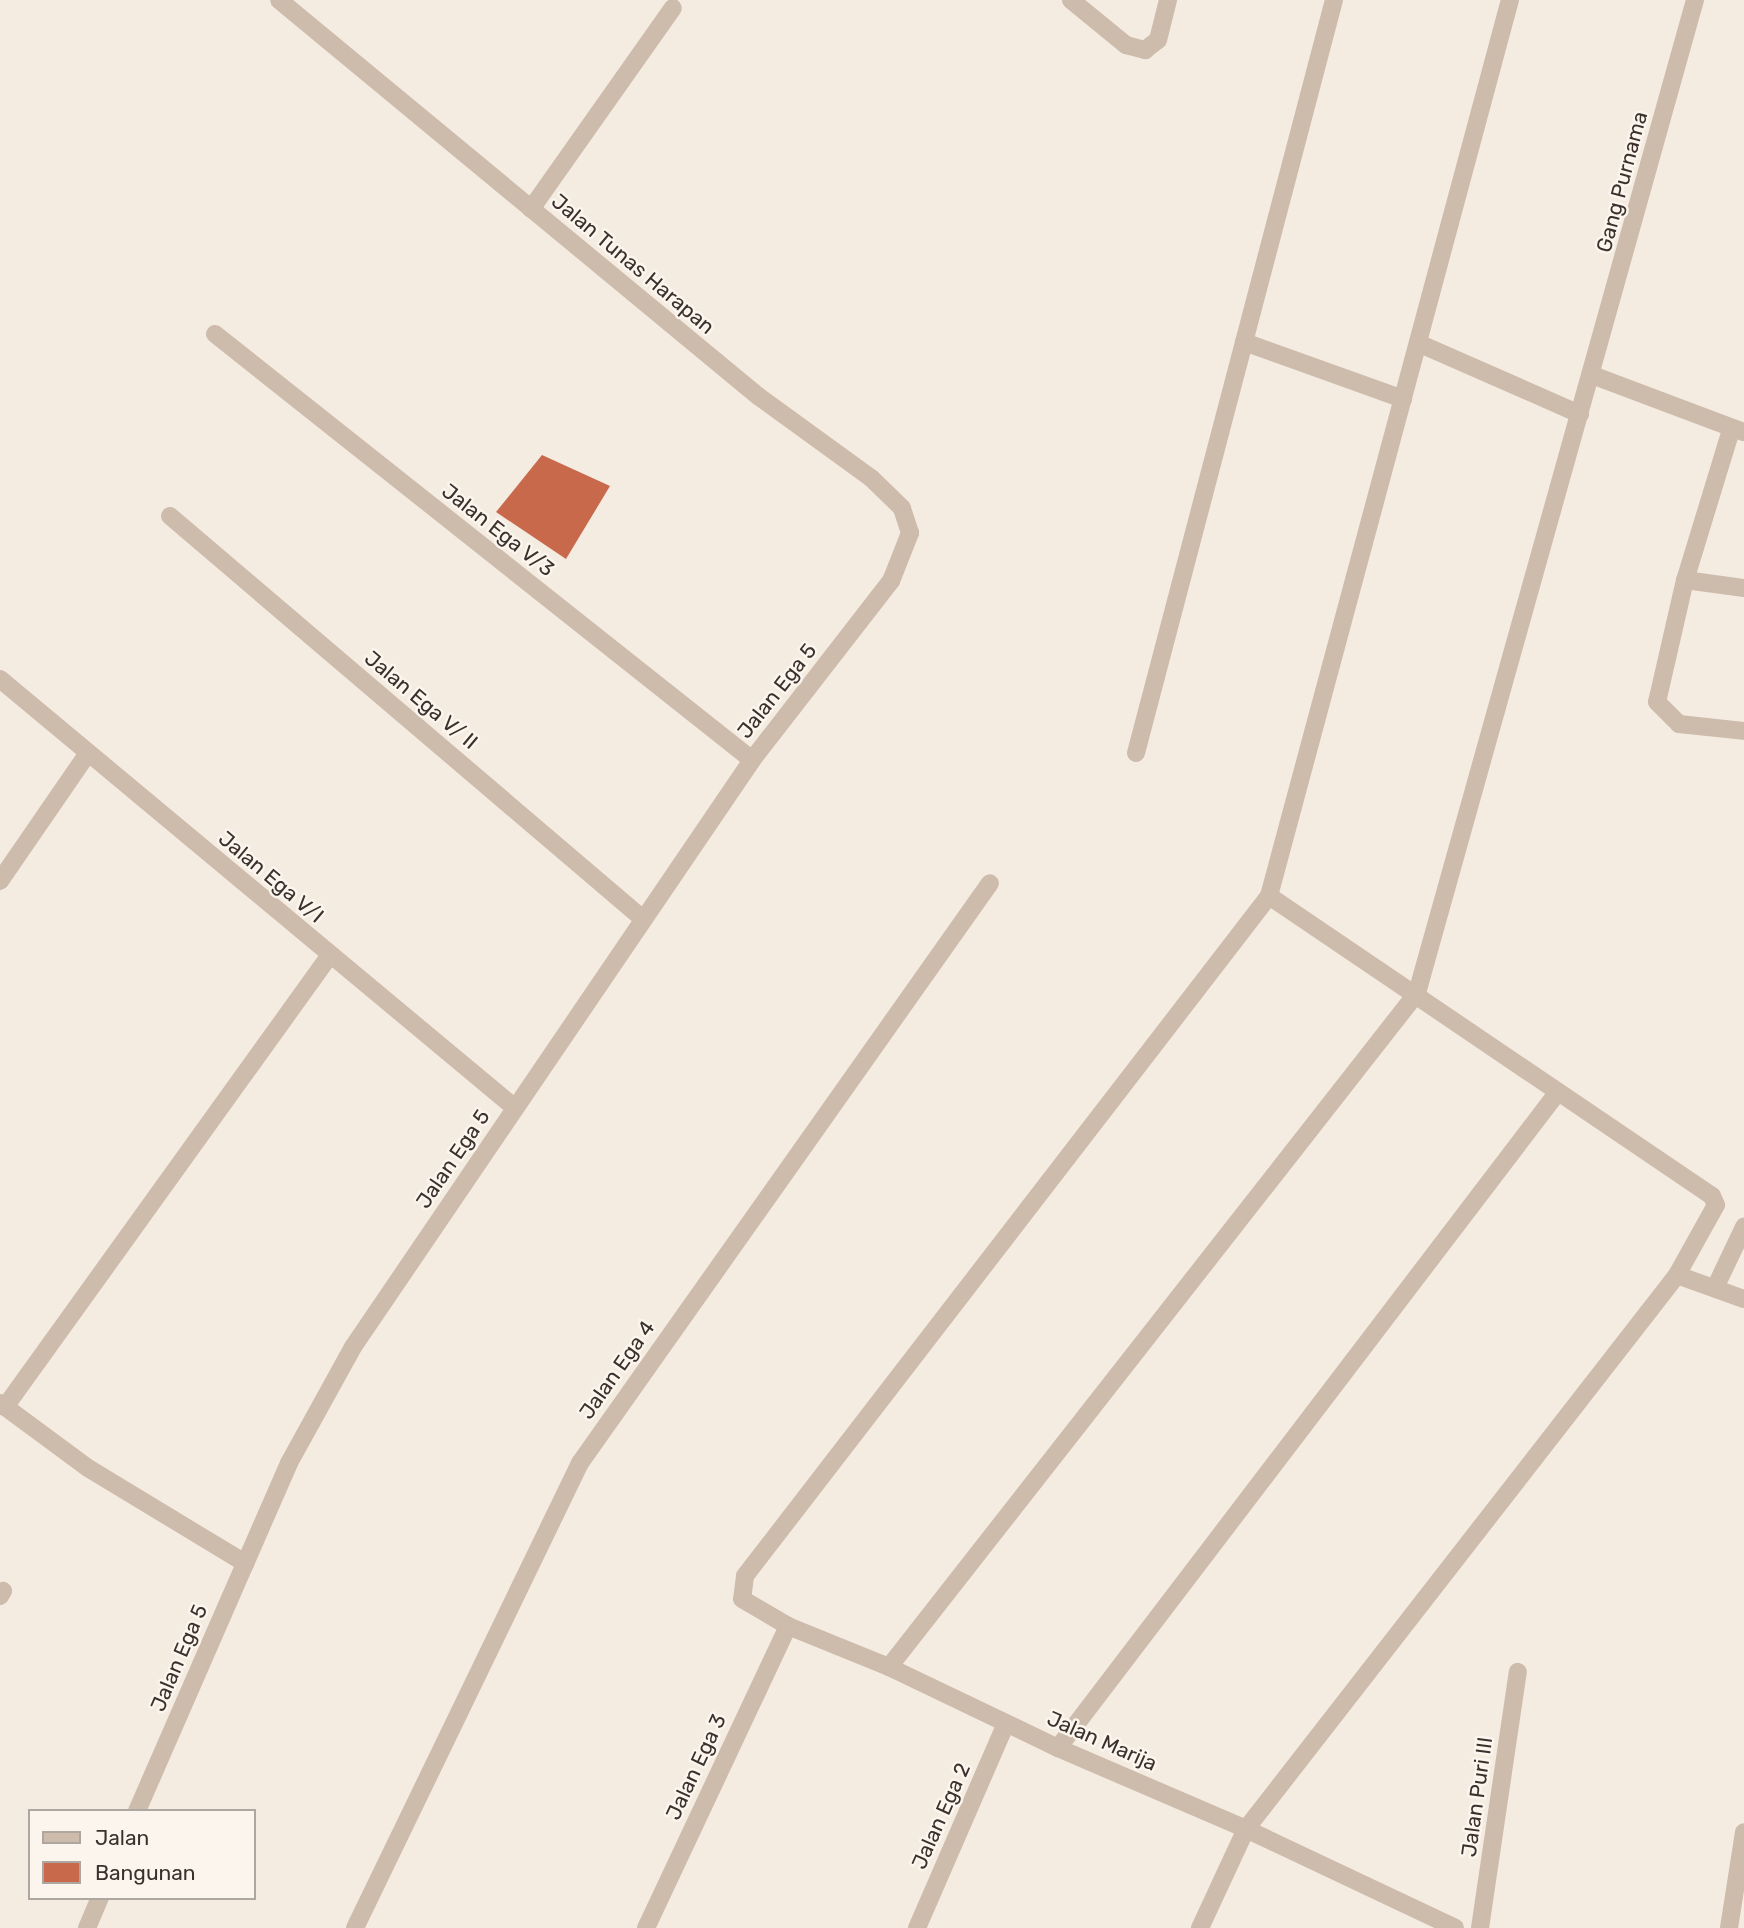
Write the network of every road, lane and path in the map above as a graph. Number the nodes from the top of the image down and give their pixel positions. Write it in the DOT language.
graph roads {
  1 [pos="279,0"];
  2 [pos="1071,0"];
  3 [pos="1168,0"];
  4 [pos="1334,0"];
  5 [pos="1510,0"];
  6 [pos="1695,0"];
  7 [pos="673,8"];
  8 [pos="531,209"];
  9 [pos="215,334"];
  10 [pos="1244,342"];
  11 [pos="1418,343"];
  12 [pos="1592,375"];
  13 [pos="1402,400"];
  14 [pos="1580,414"];
  15 [pos="1738,431"];
  16 [pos="170,516"];
  17 [pos="1685,580"];
  18 [pos="891,581"];
  19 [pos="1744,588"];
  20 [pos="0,679"];
  21 [pos="1744,731"];
  22 [pos="88,753"];
  23 [pos="1136,753"];
  24 [pos="752,760"];
  25 [pos="0,881"];
  26 [pos="990,883"];
  27 [pos="1269,896"];
  28 [pos="643,919"];
  29 [pos="330,955"];
  30 [pos="1417,993"];
  31 [pos="1558,1092"];
  32 [pos="516,1108"];
  33 [pos="1744,1227"];
  34 [pos="1677,1275"];
  35 [pos="1715,1287"];
  36 [pos="1744,1299"];
  37 [pos="2,1405"];
  38 [pos="245,1563"];
  39 [pos="788,1626"];
  40 [pos="890,1667"];
  41 [pos="1518,1672"];
  42 [pos="1006,1723"];
  43 [pos="1058,1748"];
  44 [pos="139,1809"];
  45 [pos="1246,1829"];
  46 [pos="1744,1832"];
  47 [pos="99,1900"];
  48 [pos="87,1928"];
  49 [pos="355,1928"];
  50 [pos="646,1928"];
  51 [pos="917,1928"];
  52 [pos="1200,1928"];
  53 [pos="1455,1928"];
  54 [pos="1480,1928"];
  55 [pos="1729,1928"];
  1 -- 8 [label="street, Jalan Tunas Harapan"];
  2 -- 3 [label="street"];
  4 -- 10 [label="street"];
  5 -- 11 [label="street"];
  6 -- 12 [label="street, Gang Purnama"];
  7 -- 8 [label="street"];
  8 -- 18 [label="street, Jalan Tunas Harapan"];
  9 -- 24 [label="street, Jalan Ega V/3"];
  10 -- 13 [label="street"];
  10 -- 23 [label="street"];
  11 -- 13 [label="street"];
  11 -- 14 [label="street"];
  12 -- 14 [label="street, Gang Purnama"];
  12 -- 15 [label="street"];
  13 -- 27 [label="street"];
  14 -- 30 [label="street, Gang Purnama"];
  15 -- 17 [label="street"];
  16 -- 28 [label="street, Jalan Ega V/ II"];
  17 -- 19 [label="street"];
  17 -- 21 [label="street"];
  18 -- 24 [label="street, Jalan Ega 5"];
  20 -- 22 [label="street, Jalan Ega V/I"];
  22 -- 25 [label="street"];
  22 -- 29 [label="street, Jalan Ega V/I"];
  24 -- 28 [label="street, Jalan Ega 5"];
  26 -- 49 [label="street, Jalan Ega 4"];
  27 -- 30 [label="street"];
  27 -- 39 [label="street, Jalan Marija"];
  28 -- 32 [label="street, Jalan Ega 5"];
  29 -- 32 [label="street, Jalan Ega V/I"];
  29 -- 37 [label="street"];
  30 -- 31 [label="street"];
  30 -- 40 [label="street"];
  31 -- 34 [label="street"];
  31 -- 43 [label="street"];
  32 -- 38 [label="street, Jalan Ega 5"];
  33 -- 35 [label="street"];
  34 -- 35 [label="street"];
  34 -- 45 [label="street"];
  35 -- 36 [label="street"];
  37 -- 38 [label="street"];
  38 -- 44 [label="street, Jalan Ega 5"];
  39 -- 40 [label="street, Jalan Marija"];
  39 -- 50 [label="street, Jalan Ega 3"];
  40 -- 42 [label="street, Jalan Marija"];
  41 -- 54 [label="street, Jalan Puri III"];
  42 -- 43 [label="street, Jalan Marija"];
  42 -- 51 [label="street, Jalan Ega 2"];
  43 -- 45 [label="street, Jalan Marija"];
  45 -- 52 [label="street"];
  45 -- 53 [label="street, Jalan Marija"];
  46 -- 55 [label="street"];
  47 -- 48 [label="street"];
}
